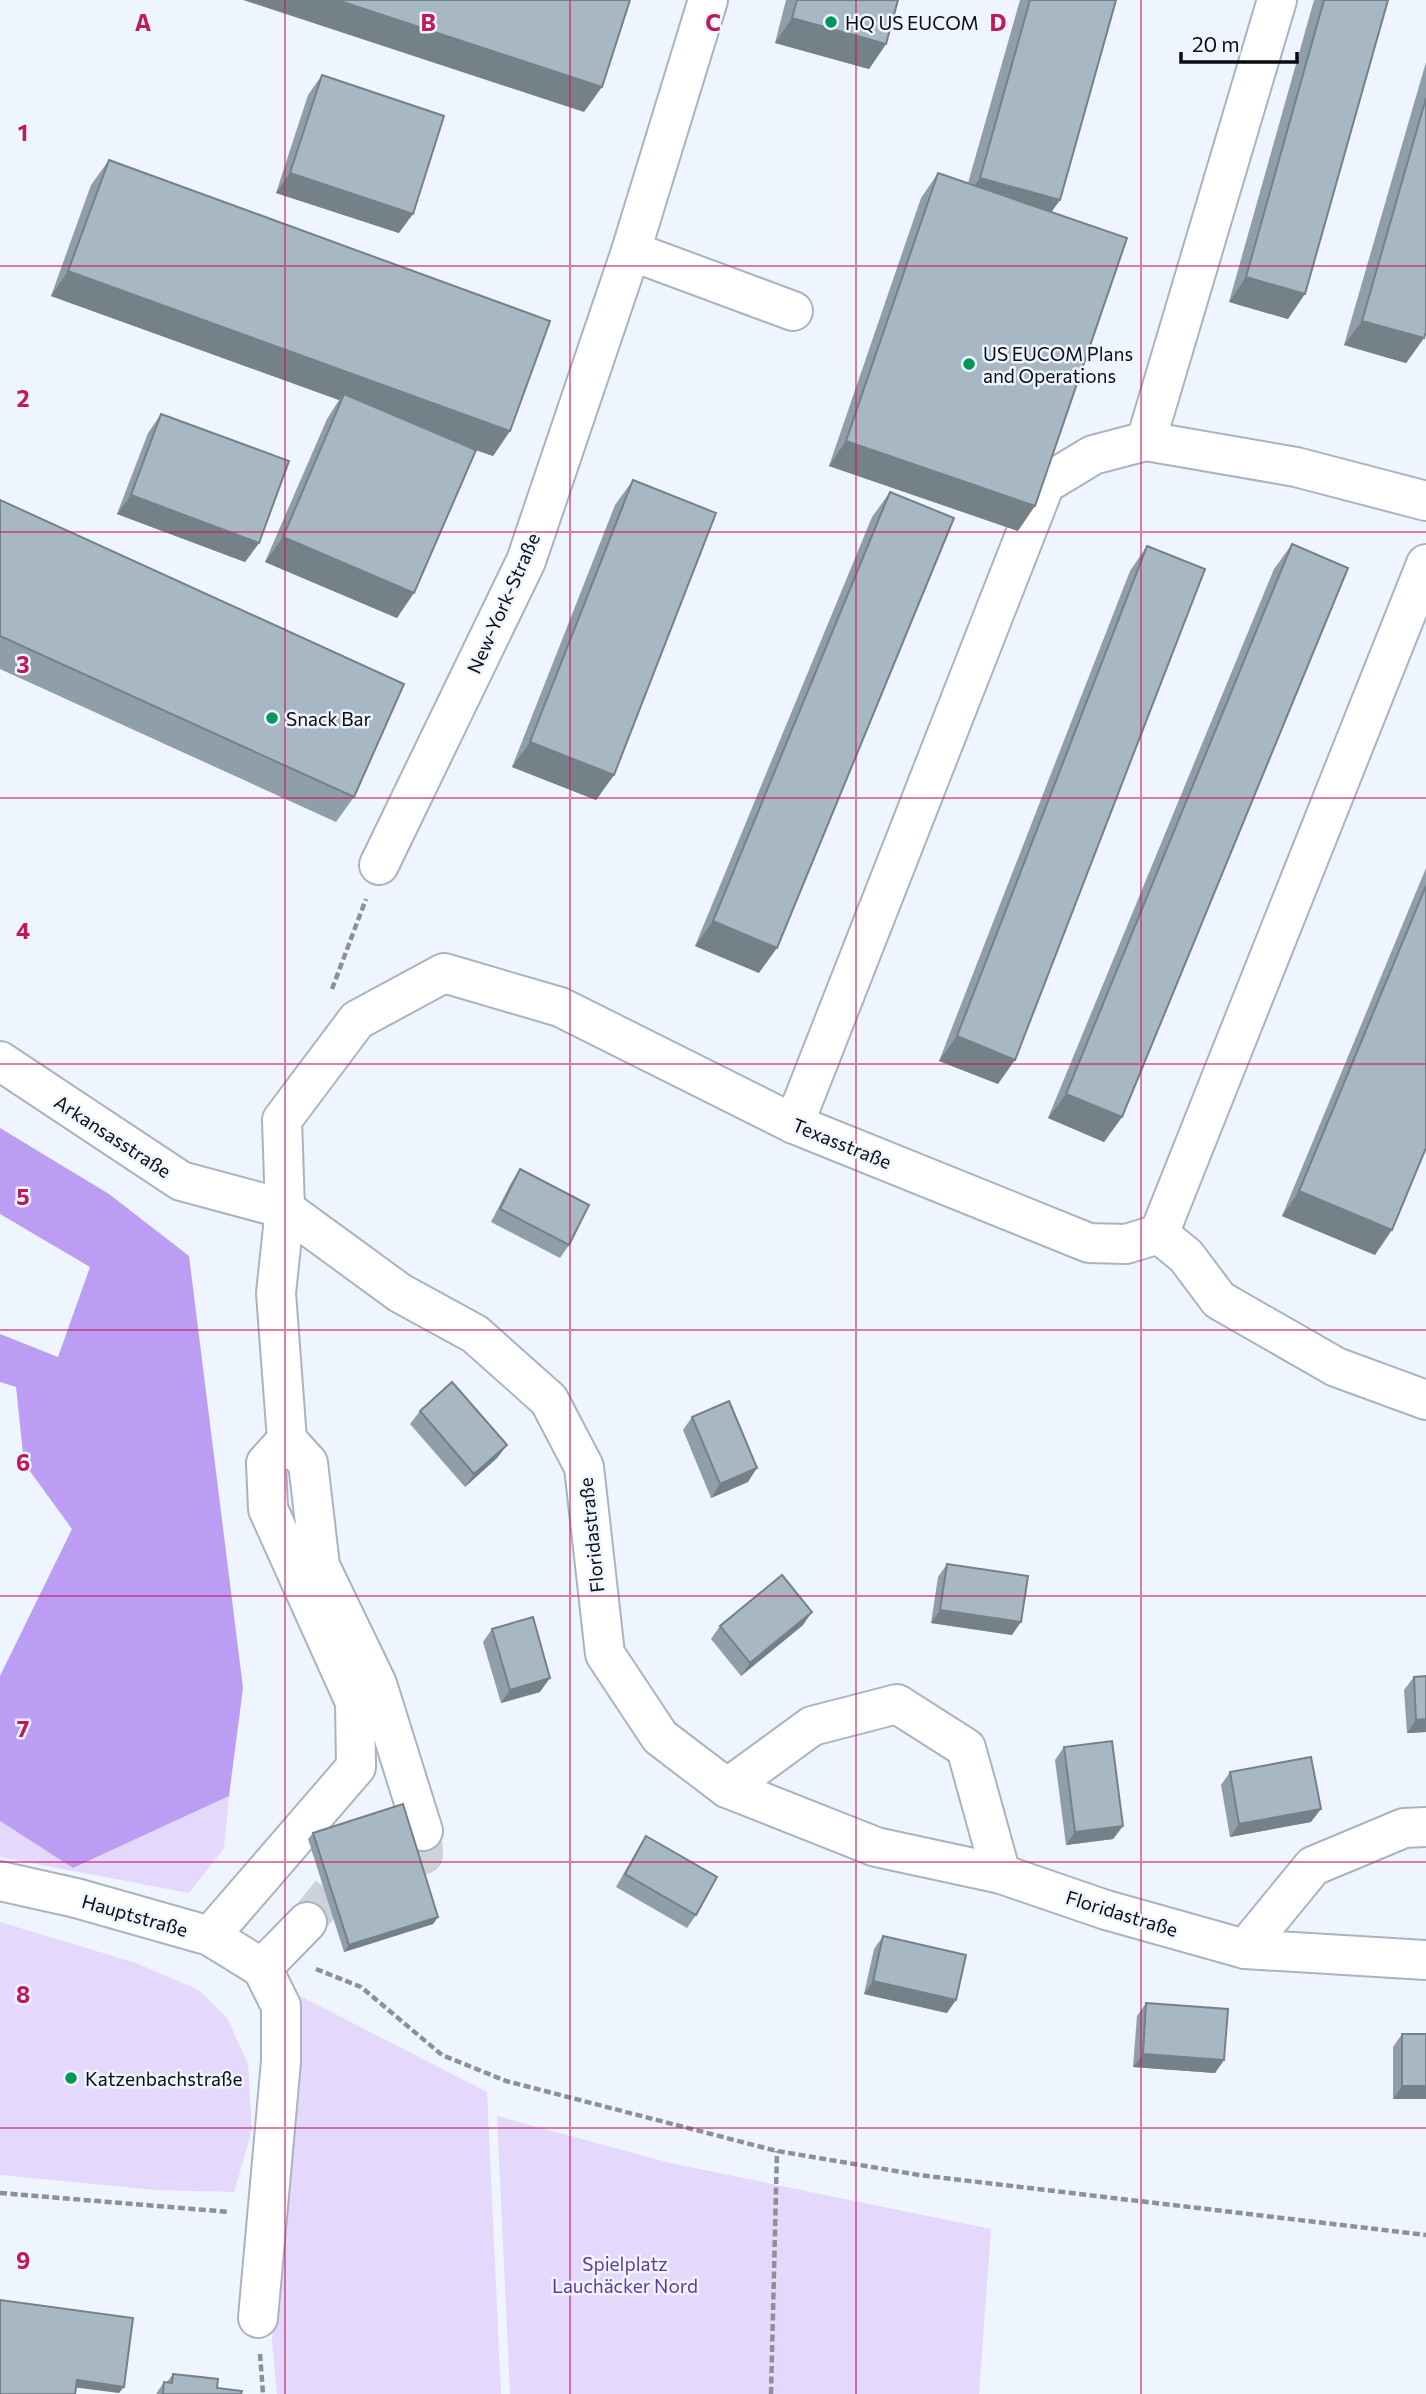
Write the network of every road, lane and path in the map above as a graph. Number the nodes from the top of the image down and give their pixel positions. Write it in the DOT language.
graph roads {
  1 [pos="708,0"];
  2 [pos="1277,0"];
  3 [pos="631,251"];
  4 [pos="793,311"];
  5 [pos="1146,441"];
  6 [pos="1426,501"];
  7 [pos="1426,564"];
  8 [pos="379,865"];
  9 [pos="0,1061"];
  10 [pos="794,1124"];
  11 [pos="285,1209"];
  12 [pos="1159,1234"];
  13 [pos="1426,1400"];
  14 [pos="287,1440"];
  15 [pos="727,1788"];
  16 [pos="1426,1827"];
  17 [pos="423,1831"];
  18 [pos="1000,1874"];
  19 [pos="0,1881"];
  20 [pos="307,1923"];
  21 [pos="210,1936"];
  22 [pos="1245,1949"];
  23 [pos="1426,1960"];
  24 [pos="262,1968"];
  25 [pos="777,2151"];
  26 [pos="0,2193"];
  27 [pos="266,2215"];
  28 [pos="1426,2235"];
  29 [pos="258,2318"];
  30 [pos="771,2394"];
  1 -- 3 [label="street, New-York-Straße"];
  2 -- 5 [label="street"];
  3 -- 4 [label="street"];
  3 -- 8 [label="street, New-York-Straße"];
  5 -- 6 [label="street"];
  5 -- 10 [label="street"];
  7 -- 12 [label="street"];
  9 -- 11 [label="street, Arkansasstraße"];
  10 -- 11 [label="street, Texasstraße"];
  10 -- 12 [label="street, Texasstraße"];
  11 -- 14 [label="street"];
  11 -- 15 [label="street, Floridastraße"];
  12 -- 13 [label="street"];
  14 -- 17 [label="street"];
  14 -- 21 [label="street"];
  15 -- 18 [label="street, Floridastraße"];
  15 -- 18 [label="street"];
  16 -- 22 [label="street"];
  18 -- 22 [label="street, Floridastraße"];
  19 -- 21 [label="street, Hauptstraße"];
  20 -- 24 [label="street"];
  21 -- 24 [label="street, Hauptstraße"];
  22 -- 23 [label="street, Floridastraße"];
  24 -- 25 [label="path"];
  24 -- 27 [label="street"];
  25 -- 28 [label="path"];
  25 -- 30 [label="path"];
  26 -- 27 [label="path"];
  27 -- 29 [label="street"];
}
